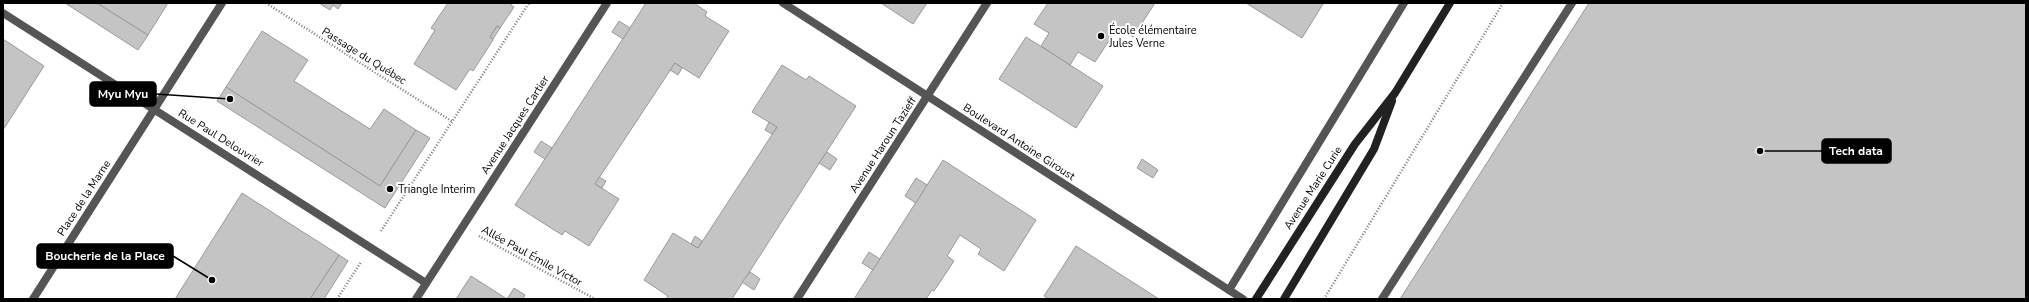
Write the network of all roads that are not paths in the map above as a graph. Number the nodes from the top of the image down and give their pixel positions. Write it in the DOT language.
graph roads {
  1 [pos="222,3"];
  2 [pos="607,3"];
  3 [pos="783,3"];
  4 [pos="987,3"];
  5 [pos="1404,3"];
  6 [pos="1450,3"];
  7 [pos="1572,3"];
  8 [pos="3,13"];
  9 [pos="1395,93"];
  10 [pos="928,96"];
  11 [pos="155,110"];
  12 [pos="426,283"];
  13 [pos="1229,290"];
  14 [pos="33,299"];
  15 [pos="416,299"];
  16 [pos="797,299"];
  17 [pos="1243,299"];
  18 [pos="1256,299"];
  19 [pos="1284,299"];
  20 [pos="1382,299"];
  1 -- 11 [label="street, Place de la Marne"];
  2 -- 12 [label="street, Avenue Jacques Cartier"];
  3 -- 10 [label="street, Boulevard Antoine Giroust"];
  4 -- 10 [label="street, Avenue Haroun Tazieff"];
  5 -- 13 [label="street"];
  6 -- 9 [label="main road, Avenue Marie Curie"];
  7 -- 20 [label="street"];
  8 -- 11 [label="street, Rue Paul Delouvrier"];
  9 -- 18 [label="main road, Avenue Marie Curie"];
  9 -- 19 [label="main road, Avenue Marie Curie"];
  10 -- 13 [label="street, Boulevard Antoine Giroust"];
  10 -- 16 [label="street, Avenue Haroun Tazieff"];
  11 -- 12 [label="street, Rue Paul Delouvrier"];
  11 -- 14 [label="street, Place de la Marne"];
  12 -- 15 [label="street, Avenue Jacques Cartier"];
  13 -- 17 [label="street, Boulevard Antoine Giroust"];
}
